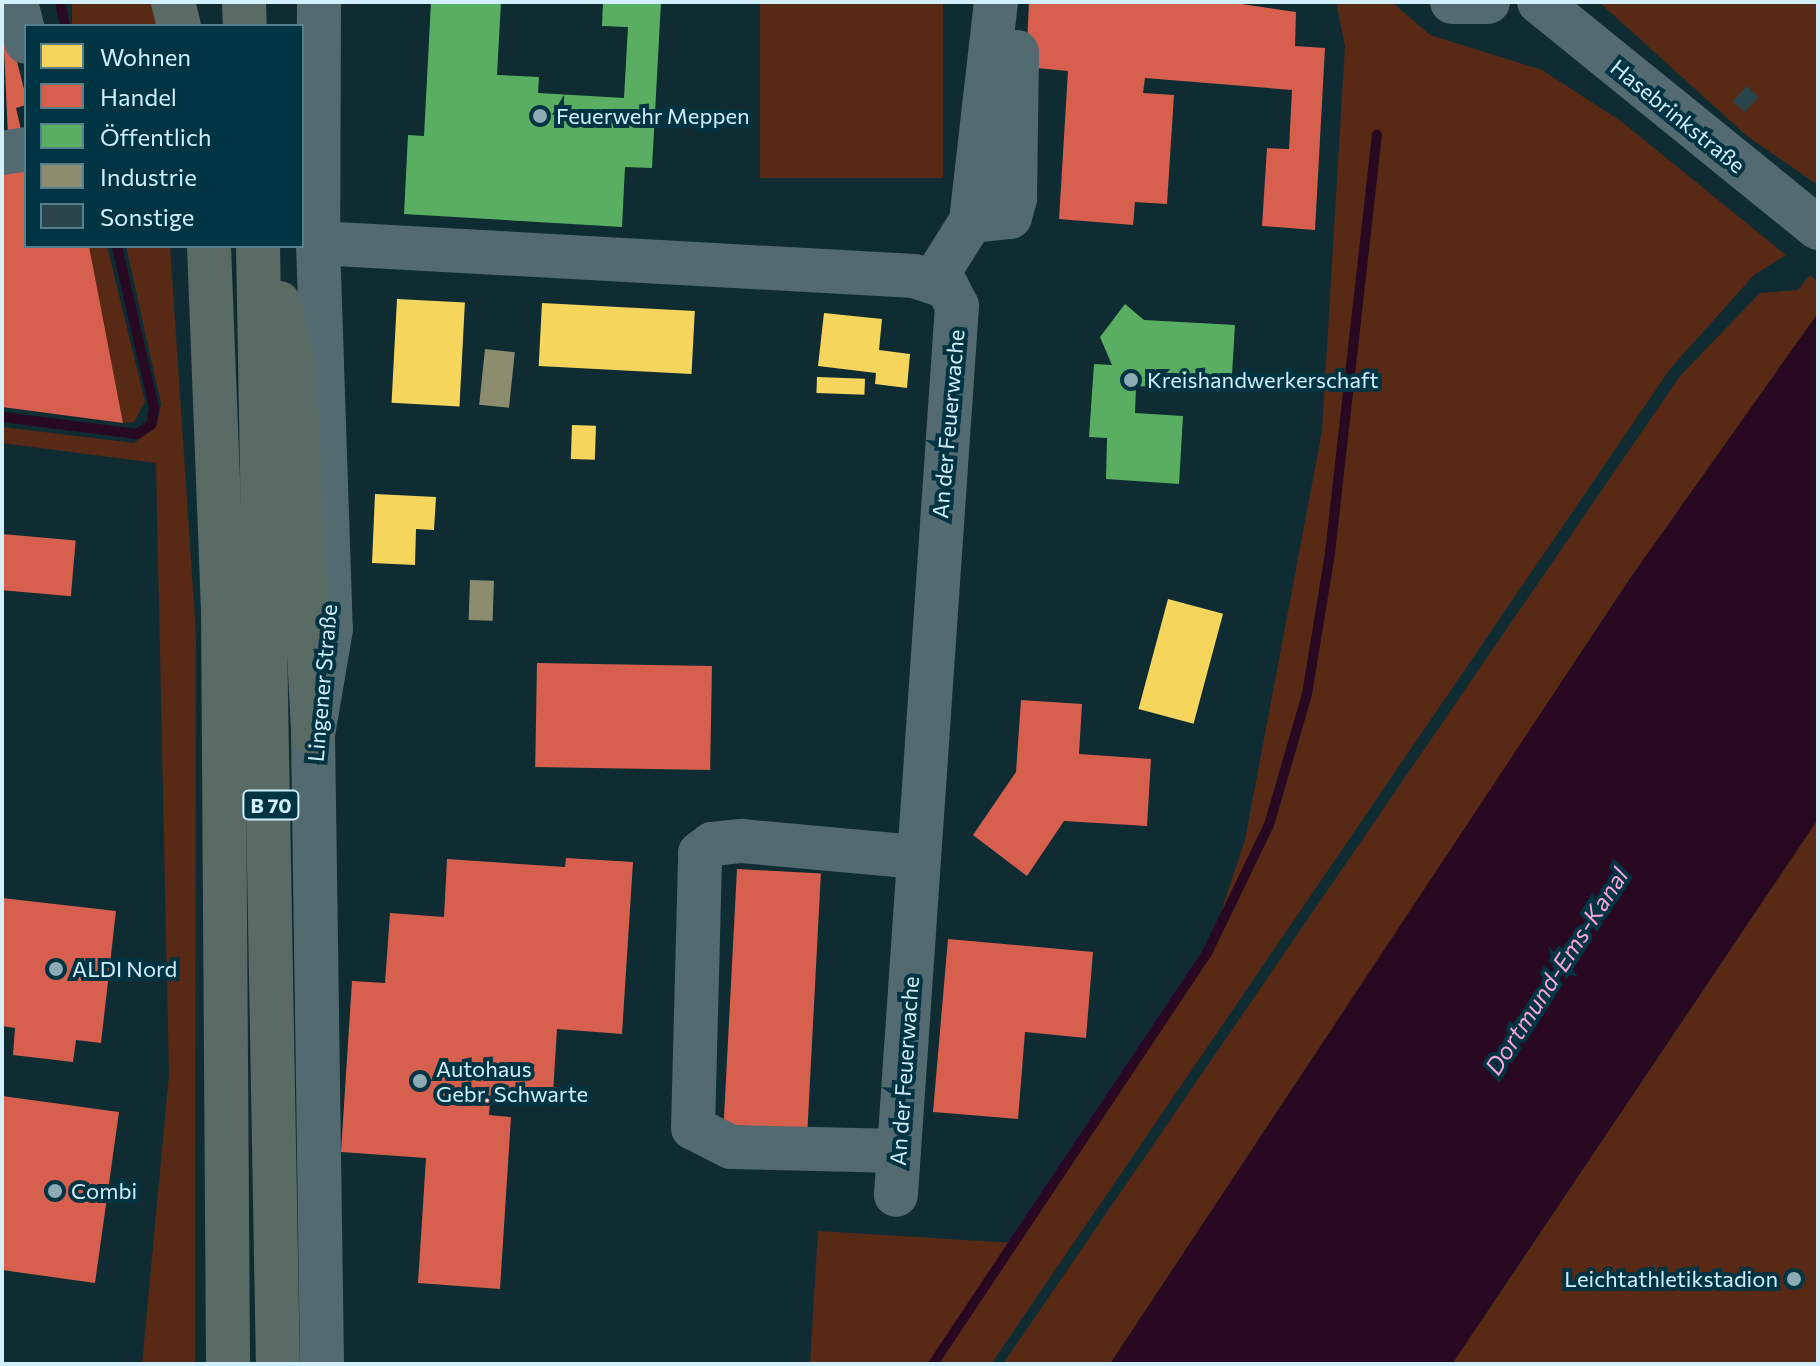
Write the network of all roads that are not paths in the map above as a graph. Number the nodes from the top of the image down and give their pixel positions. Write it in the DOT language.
graph roads {
  1 [pos="16,2"];
  2 [pos="173,2"];
  3 [pos="194,2"];
  4 [pos="244,2"];
  5 [pos="319,2"];
  6 [pos="996,2"];
  7 [pos="1019,2"];
  8 [pos="1452,2"];
  9 [pos="1488,2"];
  10 [pos="1539,2"];
  11 [pos="178,24"];
  12 [pos="196,24"];
  13 [pos="245,24"];
  14 [pos="24,34"];
  15 [pos="24,149"];
  16 [pos="2,153"];
  17 [pos="971,221"];
  18 [pos="1811,222"];
  19 [pos="318,243"];
  20 [pos="209,248"];
  21 [pos="258,248"];
  22 [pos="266,248"];
  23 [pos="934,280"];
  24 [pos="313,734"];
  25 [pos="918,857"];
  26 [pos="899,1151"];
  27 [pos="896,1195"];
  28 [pos="228,1364"];
  29 [pos="278,1364"];
  30 [pos="322,1364"];
  1 -- 14 [label="street"];
  2 -- 11 [label="highway"];
  3 -- 12 [label="highway"];
  4 -- 13 [label="highway"];
  5 -- 19 [label="street, Lingener Straße"];
  6 -- 17 [label="street"];
  7 -- 17 [label="street"];
  8 -- 9 [label="street"];
  10 -- 18 [label="street, Hasebrinkstraße"];
  15 -- 16 [label="street"];
  17 -- 23 [label="street"];
  19 -- 23 [label="street"];
  19 -- 24 [label="street, Lingener Straße"];
  20 -- 28 [label="highway, B 70"];
  21 -- 29 [label="highway, B 70"];
  22 -- 24 [label="highway"];
  23 -- 25 [label="street, An der Feuerwache"];
  24 -- 30 [label="street, Lingener Straße"];
  25 -- 26 [label="street, An der Feuerwache"];
  25 -- 26 [label="street"];
  26 -- 27 [label="street, An der Feuerwache"];
}
